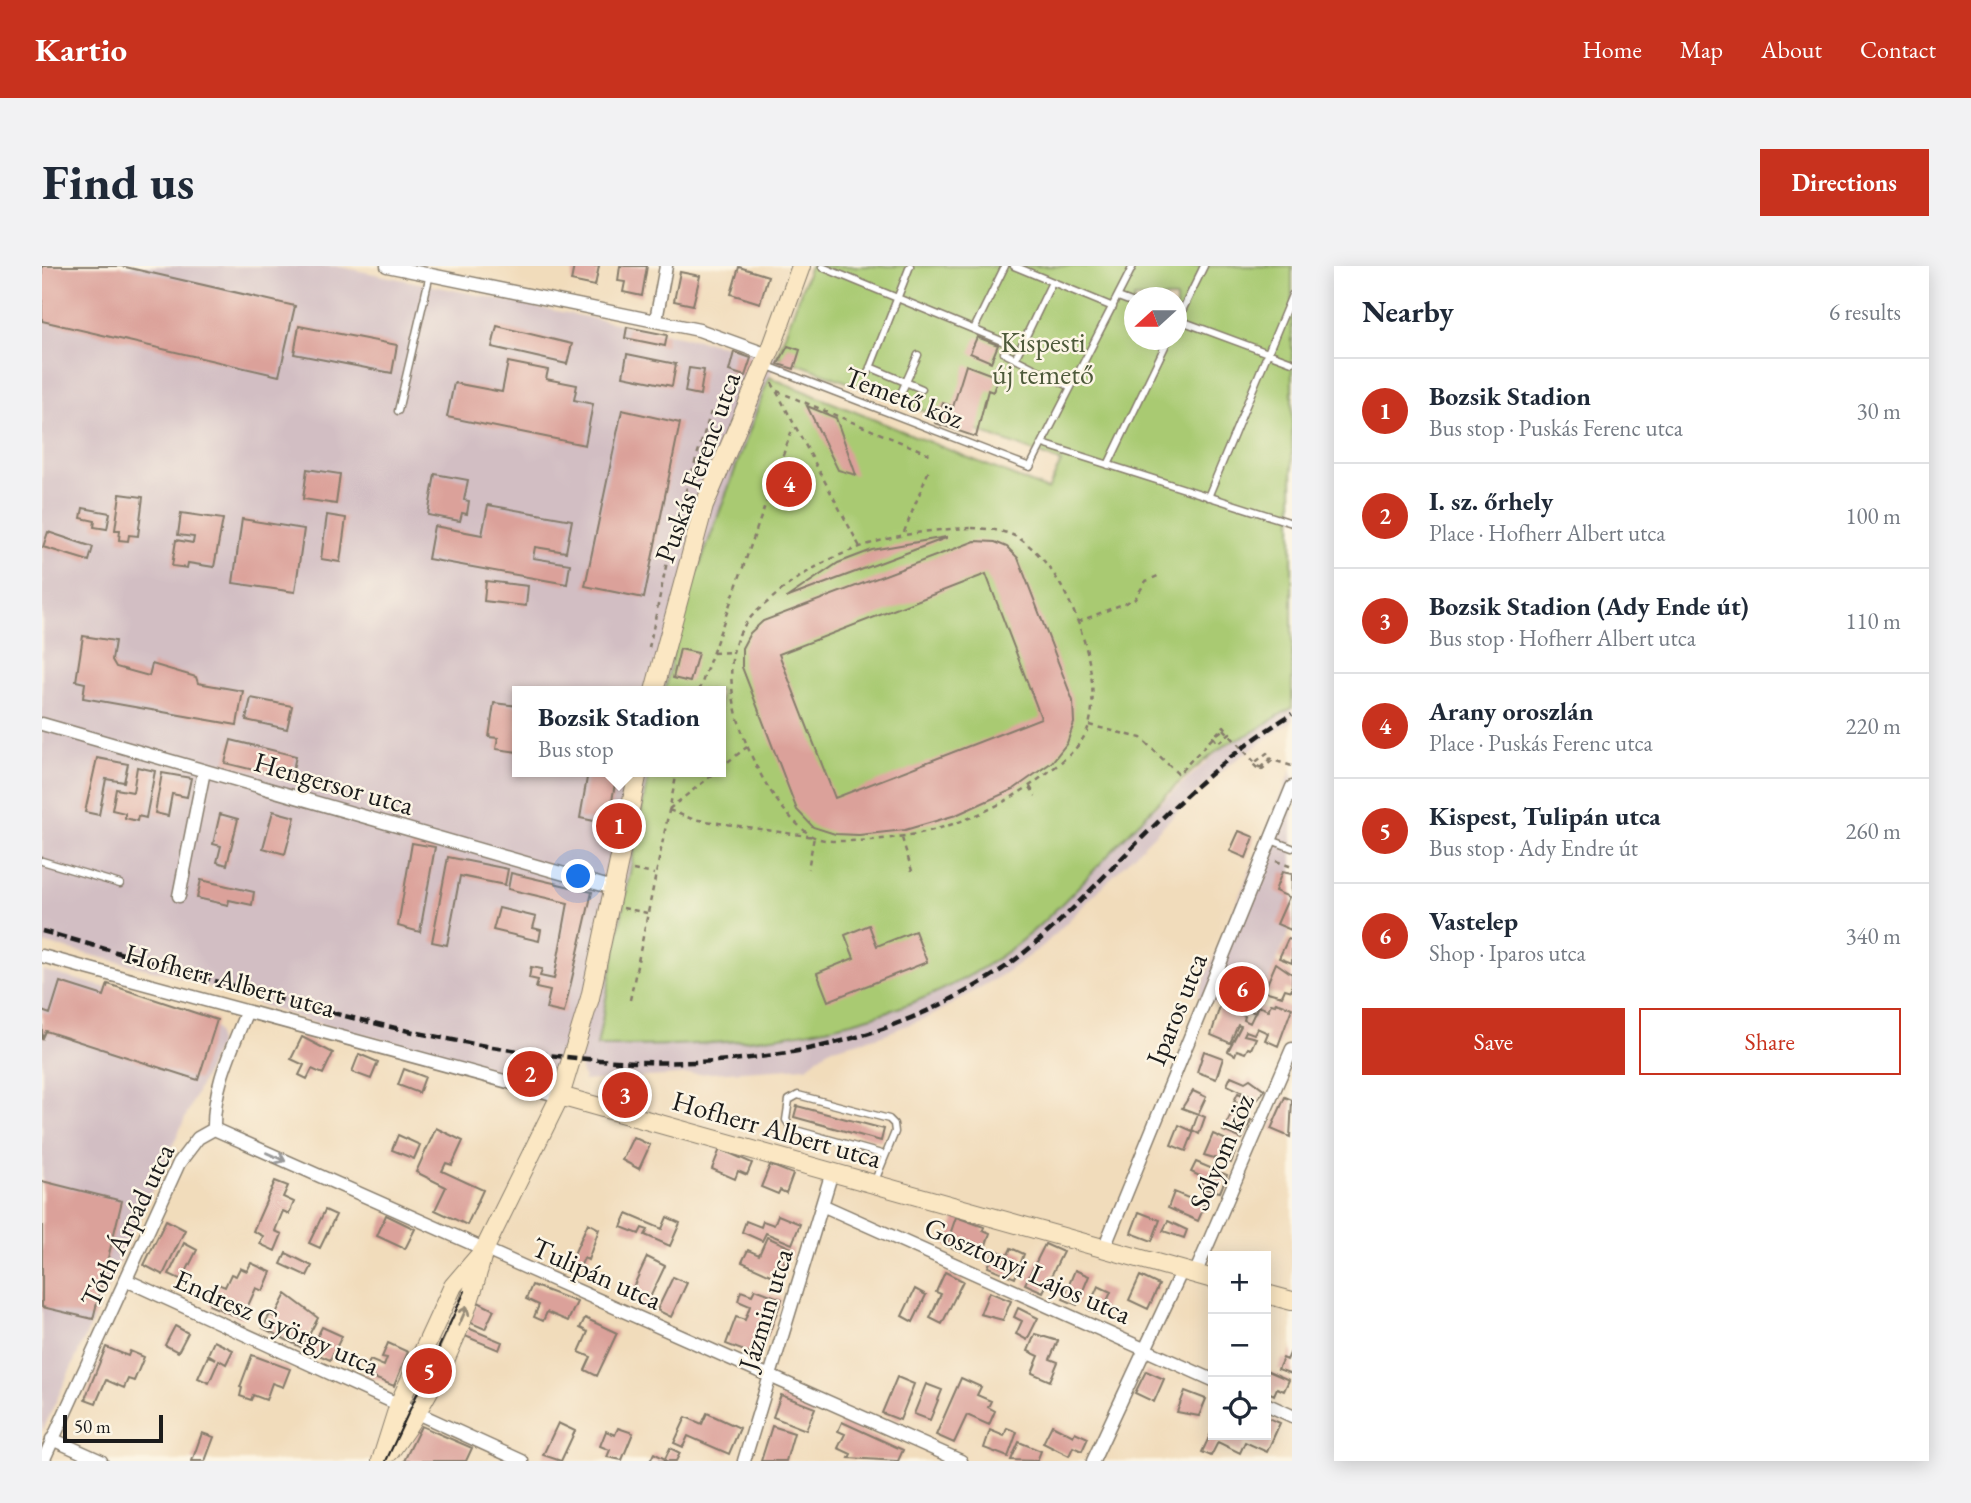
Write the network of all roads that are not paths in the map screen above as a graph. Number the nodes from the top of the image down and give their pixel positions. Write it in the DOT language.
graph roads {
  1 [pos="387,266"];
  2 [pos="666,266"];
  3 [pos="801,266"];
  4 [pos="910,266"];
  5 [pos="1005,266"];
  6 [pos="1014,266"];
  7 [pos="1133,266"];
  8 [pos="1204,266"];
  9 [pos="822,268"];
  10 [pos="430,274"];
  11 [pos="1052,282"];
  12 [pos="1292,295"];
  13 [pos="1118,297"];
  14 [pos="899,299"];
  15 [pos="1124,299"];
  16 [pos="1187,300"];
  17 [pos="1113,307"];
  18 [pos="656,320"];
  19 [pos="1187,324"];
  20 [pos="974,329"];
  21 [pos="1163,350"];
  22 [pos="1268,353"];
  23 [pos="918,355"];
  24 [pos="1015,359"];
  25 [pos="765,360"];
  26 [pos="1292,362"];
  27 [pos="906,382"];
  28 [pos="1070,387"];
  29 [pos="922,389"];
  30 [pos="902,391"];
  31 [pos="398,411"];
  32 [pos="1043,444"];
  33 [pos="1108,465"];
  34 [pos="1208,497"];
  35 [pos="1292,522"];
  36 [pos="655,686"];
  37 [pos="42,724"];
  38 [pos="204,771"];
  39 [pos="637,777"];
  40 [pos="1292,787"];
  41 [pos="1271,840"];
  42 [pos="1292,848"];
  43 [pos="42,861"];
  44 [pos="120,884"];
  45 [pos="179,896"];
  46 [pos="611,897"];
  47 [pos="42,956"];
  48 [pos="1215,979"];
  49 [pos="1245,992"];
  50 [pos="246,1013"];
  51 [pos="1292,1049"];
  52 [pos="560,1096"];
  53 [pos="214,1129"];
  54 [pos="885,1155"];
  55 [pos="832,1172"];
  56 [pos="874,1183"];
  57 [pos="822,1205"];
  58 [pos="1104,1248"];
  59 [pos="484,1250"];
  60 [pos="1189,1272"];
  61 [pos="1208,1278"];
  62 [pos="126,1280"];
  63 [pos="1271,1295"];
  64 [pos="1292,1300"];
  65 [pos="1145,1350"];
  66 [pos="770,1376"];
  67 [pos="1208,1378"];
  68 [pos="399,1404"];
  69 [pos="1271,1406"];
  70 [pos="417,1415"];
  71 [pos="1292,1416"];
  72 [pos="52,1439"];
  73 [pos="43,1461"];
  74 [pos="101,1461"];
  75 [pos="382,1461"];
  76 [pos="522,1461"];
  77 [pos="744,1461"];
  78 [pos="961,1461"];
  79 [pos="1093,1461"];
  1 -- 10 [label="street"];
  2 -- 18 [label="street"];
  3 -- 25 [label="street, Puskás Ferenc utca"];
  4 -- 14 [label="lane"];
  5 -- 20 [label="lane"];
  6 -- 11 [label="lane"];
  7 -- 13 [label="lane"];
  8 -- 16 [label="lane"];
  9 -- 14 [label="lane"];
  10 -- 18 [label="street"];
  10 -- 31 [label="lane"];
  11 -- 17 [label="lane"];
  11 -- 24 [label="lane"];
  12 -- 22 [label="lane"];
  13 -- 15 [label="lane"];
  13 -- 17 [label="lane"];
  14 -- 20 [label="lane"];
  14 -- 27 [label="lane"];
  17 -- 28 [label="lane"];
  18 -- 25 [label="street"];
  19 -- 22 [label="lane"];
  20 -- 24 [label="lane"];
  21 -- 33 [label="lane"];
  22 -- 26 [label="lane"];
  22 -- 34 [label="lane"];
  23 -- 27 [label="lane"];
  24 -- 28 [label="lane"];
  25 -- 32 [label="lane, Temető köz"];
  25 -- 36 [label="street, Puskás Ferenc utca"];
  27 -- 29 [label="lane"];
  27 -- 30 [label="lane"];
  28 -- 32 [label="lane"];
  32 -- 33 [label="lane"];
  33 -- 34 [label="lane"];
  34 -- 35 [label="lane"];
  37 -- 38 [label="street, Hengersor utca"];
  38 -- 45 [label="street"];
  38 -- 46 [label="street, Hengersor utca"];
  39 -- 46 [label="street"];
  40 -- 41 [label="street, Iparos utca"];
  41 -- 42 [label="lane"];
  41 -- 48 [label="street, Iparos utca"];
  43 -- 44 [label="lane"];
  46 -- 52 [label="street"];
  47 -- 50 [label="street, Hofherr Albert utca"];
  48 -- 49 [label="lane"];
  48 -- 58 [label="street, Iparos utca"];
  50 -- 52 [label="street, Hofherr Albert utca"];
  50 -- 53 [label="street, Tóth Árpád utca"];
  51 -- 60 [label="street, Sólyom köz"];
  52 -- 55 [label="street, Hofherr Albert utca"];
  52 -- 59 [label="street"];
  53 -- 59 [label="street, Tulipán utca, one-way"];
  53 -- 62 [label="street, Tóth Árpád utca"];
  54 -- 54 [label="lane"];
  54 -- 56 [label="lane"];
  55 -- 56 [label="street, Hofherr Albert utca"];
  55 -- 57 [label="street, Jázmin utca"];
  56 -- 58 [label="street, Hofherr Albert utca"];
  57 -- 65 [label="street, Gosztonyi Lajos utca"];
  57 -- 66 [label="street, Jázmin utca"];
  58 -- 60 [label="street, Hofherr Albert utca"];
  59 -- 66 [label="street, Tulipán utca"];
  59 -- 68 [label="street"];
  70 -- 59 [label="street, one-way"];
  60 -- 61 [label="street, Hofherr Albert utca"];
  60 -- 65 [label="street, Sólyom köz"];
  62 -- 68 [label="street, Endresz György utca"];
  62 -- 72 [label="street, Tóth Árpád utca"];
  63 -- 64 [label="street"];
  65 -- 67 [label="street, Gosztonyi Lajos utca"];
  65 -- 79 [label="street, Sólyom köz"];
  66 -- 77 [label="street, Jázmin utca"];
  66 -- 78 [label="street, Tulipán utca"];
  68 -- 70 [label="street, Endresz György utca"];
  68 -- 75 [label="street"];
  69 -- 71 [label="street"];
  70 -- 75 [label="street"];
  70 -- 76 [label="street, Endresz György utca"];
  72 -- 73 [label="street, Tóth Árpád utca"];
  72 -- 74 [label="street"];
}
